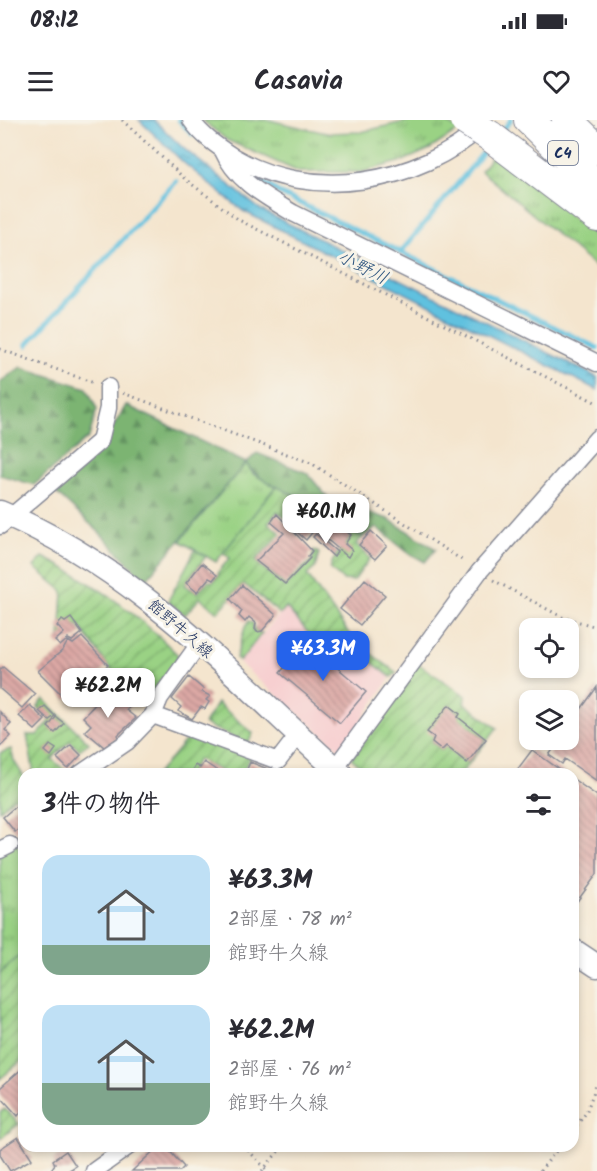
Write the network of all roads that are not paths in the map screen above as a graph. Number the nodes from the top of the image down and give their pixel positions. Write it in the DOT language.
graph roads {
  1 [pos="191,120"];
  2 [pos="465,120"];
  3 [pos="490,120"];
  4 [pos="529,120"];
  5 [pos="567,120"];
  6 [pos="222,149"];
  7 [pos="597,149"];
  8 [pos="597,186"];
  9 [pos="597,217"];
  10 [pos="597,363"];
  11 [pos="108,387"];
  12 [pos="597,438"];
  13 [pos="4,518"];
  14 [pos="200,644"];
  15 [pos="153,716"];
  16 [pos="298,735"];
  17 [pos="89,768"];
  18 [pos="335,768"];
  19 [pos="340,768"];
  20 [pos="579,954"];
  21 [pos="597,966"];
  22 [pos="121,1152"];
  23 [pos="94,1171"];
  1 -- 6 [label="street"];
  2 -- 9 [label="highway, bridge"];
  3 -- 6 [label="street"];
  4 -- 8 [label="highway, C4"];
  5 -- 7 [label="highway, C4"];
  6 -- 10 [label="street"];
  11 -- 13 [label="street"];
  12 -- 19 [label="street"];
  13 -- 14 [label="main road, 館野牛久線"];
  14 -- 15 [label="street"];
  14 -- 16 [label="main road, 館野牛久線"];
  15 -- 16 [label="street"];
  15 -- 17 [label="street"];
  16 -- 18 [label="main road, 館野牛久線"];
  20 -- 21 [label="main road"];
  22 -- 23 [label="street"];
}
